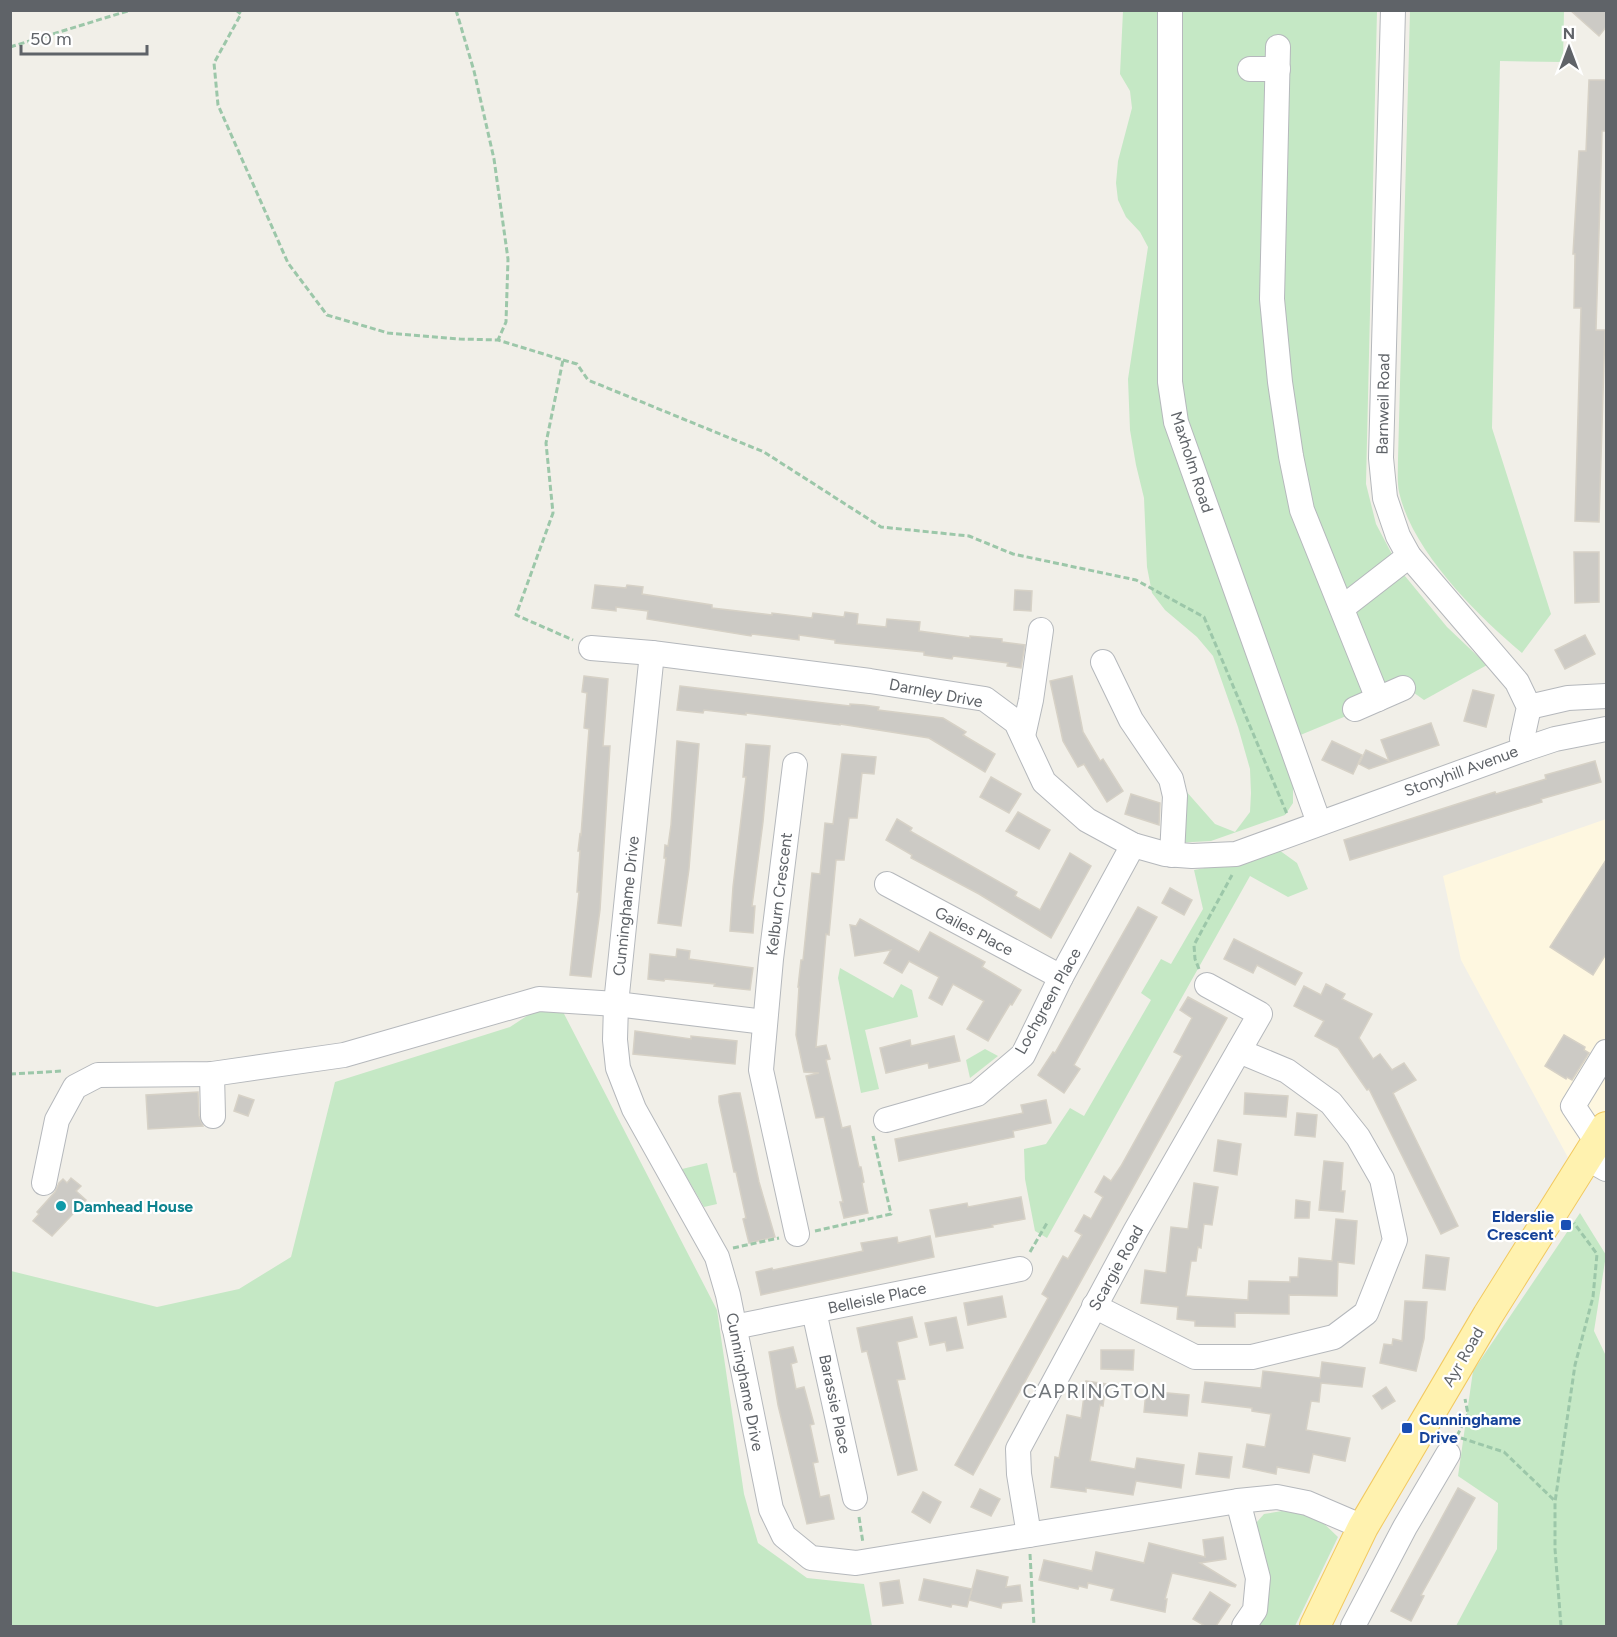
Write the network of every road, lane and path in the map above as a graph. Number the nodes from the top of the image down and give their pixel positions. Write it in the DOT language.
graph roads {
  1 [pos="130,10"];
  2 [pos="236,10"];
  3 [pos="456,10"];
  4 [pos="1170,10"];
  5 [pos="1393,10"];
  6 [pos="242,12"];
  7 [pos="10,47"];
  8 [pos="1250,69"];
  9 [pos="498,340"];
  10 [pos="563,360"];
  11 [pos="1409,556"];
  12 [pos="1342,608"];
  13 [pos="1041,630"];
  14 [pos="591,648"];
  15 [pos="652,653"];
  16 [pos="1103,662"];
  17 [pos="1403,688"];
  18 [pos="1606,696"];
  19 [pos="1378,699"];
  20 [pos="1529,707"];
  21 [pos="1355,709"];
  22 [pos="1606,729"];
  23 [pos="1023,736"];
  24 [pos="1525,749"];
  25 [pos="795,765"];
  26 [pos="1319,824"];
  27 [pos="1295,832"];
  28 [pos="1133,845"];
  29 [pos="1236,854"];
  30 [pos="1172,855"];
  31 [pos="887,884"];
  32 [pos="1062,977"];
  33 [pos="1207,985"];
  34 [pos="616,1004"];
  35 [pos="765,1023"];
  36 [pos="1239,1051"];
  37 [pos="1606,1052"];
  38 [pos="64,1071"];
  39 [pos="10,1074"];
  40 [pos="212,1074"];
  41 [pos="213,1116"];
  42 [pos="886,1120"];
  43 [pos="1599,1149"];
  44 [pos="44,1183"];
  45 [pos="1560,1203"];
  46 [pos="1047,1223"];
  47 [pos="797,1234"];
  48 [pos="715,1252"];
  49 [pos="1020,1269"];
  50 [pos="1095,1306"];
  51 [pos="814,1311"];
  52 [pos="734,1327"];
  53 [pos="1448,1454"];
  54 [pos="855,1498"];
  55 [pos="1238,1501"];
  56 [pos="1555,1502"];
  57 [pos="1363,1527"];
  58 [pos="1029,1535"];
  59 [pos="866,1561"];
  60 [pos="1034,1626"];
  61 [pos="1244,1626"];
  62 [pos="1315,1626"];
  63 [pos="1353,1626"];
  64 [pos="1561,1626"];
  1 -- 7 [label="path"];
  2 -- 6 [label="path"];
  3 -- 9 [label="path"];
  4 -- 26 [label="street, Maxholm Road"];
  5 -- 11 [label="street, Barnweil Road"];
  6 -- 9 [label="path"];
  8 -- 12 [label="street"];
  9 -- 10 [label="path"];
  10 -- 14 [label="path"];
  10 -- 27 [label="path"];
  11 -- 12 [label="street"];
  11 -- 20 [label="street, Barnweil Road"];
  12 -- 19 [label="street"];
  13 -- 23 [label="street"];
  14 -- 15 [label="street, Darnley Drive"];
  15 -- 23 [label="street, Darnley Drive"];
  15 -- 34 [label="street, Cunninghame Drive"];
  16 -- 30 [label="street"];
  17 -- 19 [label="street"];
  18 -- 20 [label="street"];
  19 -- 21 [label="street"];
  20 -- 24 [label="street"];
  22 -- 24 [label="street, Stonyhill Avenue"];
  23 -- 28 [label="street, Darnley Drive"];
  24 -- 26 [label="street, Stonyhill Avenue"];
  25 -- 35 [label="street, Kelburn Crescent"];
  26 -- 27 [label="street, Darnley Drive"];
  27 -- 29 [label="street, Darnley Drive"];
  28 -- 30 [label="street, Darnley Drive"];
  28 -- 32 [label="street, Lochgreen Place"];
  29 -- 30 [label="street, Darnley Drive"];
  29 -- 33 [label="path"];
  31 -- 32 [label="street, Gailes Place"];
  32 -- 42 [label="street, Lochgreen Place"];
  33 -- 36 [label="street, Scargie Road"];
  34 -- 35 [label="street"];
  34 -- 40 [label="street"];
  34 -- 48 [label="street, Cunninghame Drive"];
  35 -- 47 [label="street, Kelburn Crescent"];
  36 -- 50 [label="street, Scargie Road"];
  36 -- 50 [label="street"];
  37 -- 43 [label="street"];
  38 -- 39 [label="path"];
  40 -- 41 [label="street"];
  40 -- 44 [label="street"];
  42 -- 47 [label="path"];
  43 -- 45 [label="main road, Ayr Road"];
  45 -- 56 [label="path"];
  45 -- 57 [label="main road, Ayr Road"];
  46 -- 49 [label="path"];
  47 -- 48 [label="path"];
  48 -- 52 [label="street, Cunninghame Drive"];
  49 -- 51 [label="street, Belleisle Place"];
  50 -- 58 [label="street, Scargie Road"];
  51 -- 52 [label="street, Belleisle Place"];
  51 -- 54 [label="street, Barassie Place"];
  52 -- 59 [label="street, Cunninghame Drive"];
  53 -- 56 [label="path"];
  53 -- 63 [label="street"];
  54 -- 59 [label="path"];
  55 -- 57 [label="street, Cunninghame Drive"];
  55 -- 58 [label="street, Cunninghame Drive"];
  55 -- 61 [label="street"];
  56 -- 64 [label="path"];
  57 -- 62 [label="main road, Ayr Road"];
  58 -- 59 [label="street, Cunninghame Drive"];
  58 -- 60 [label="path"];
}
